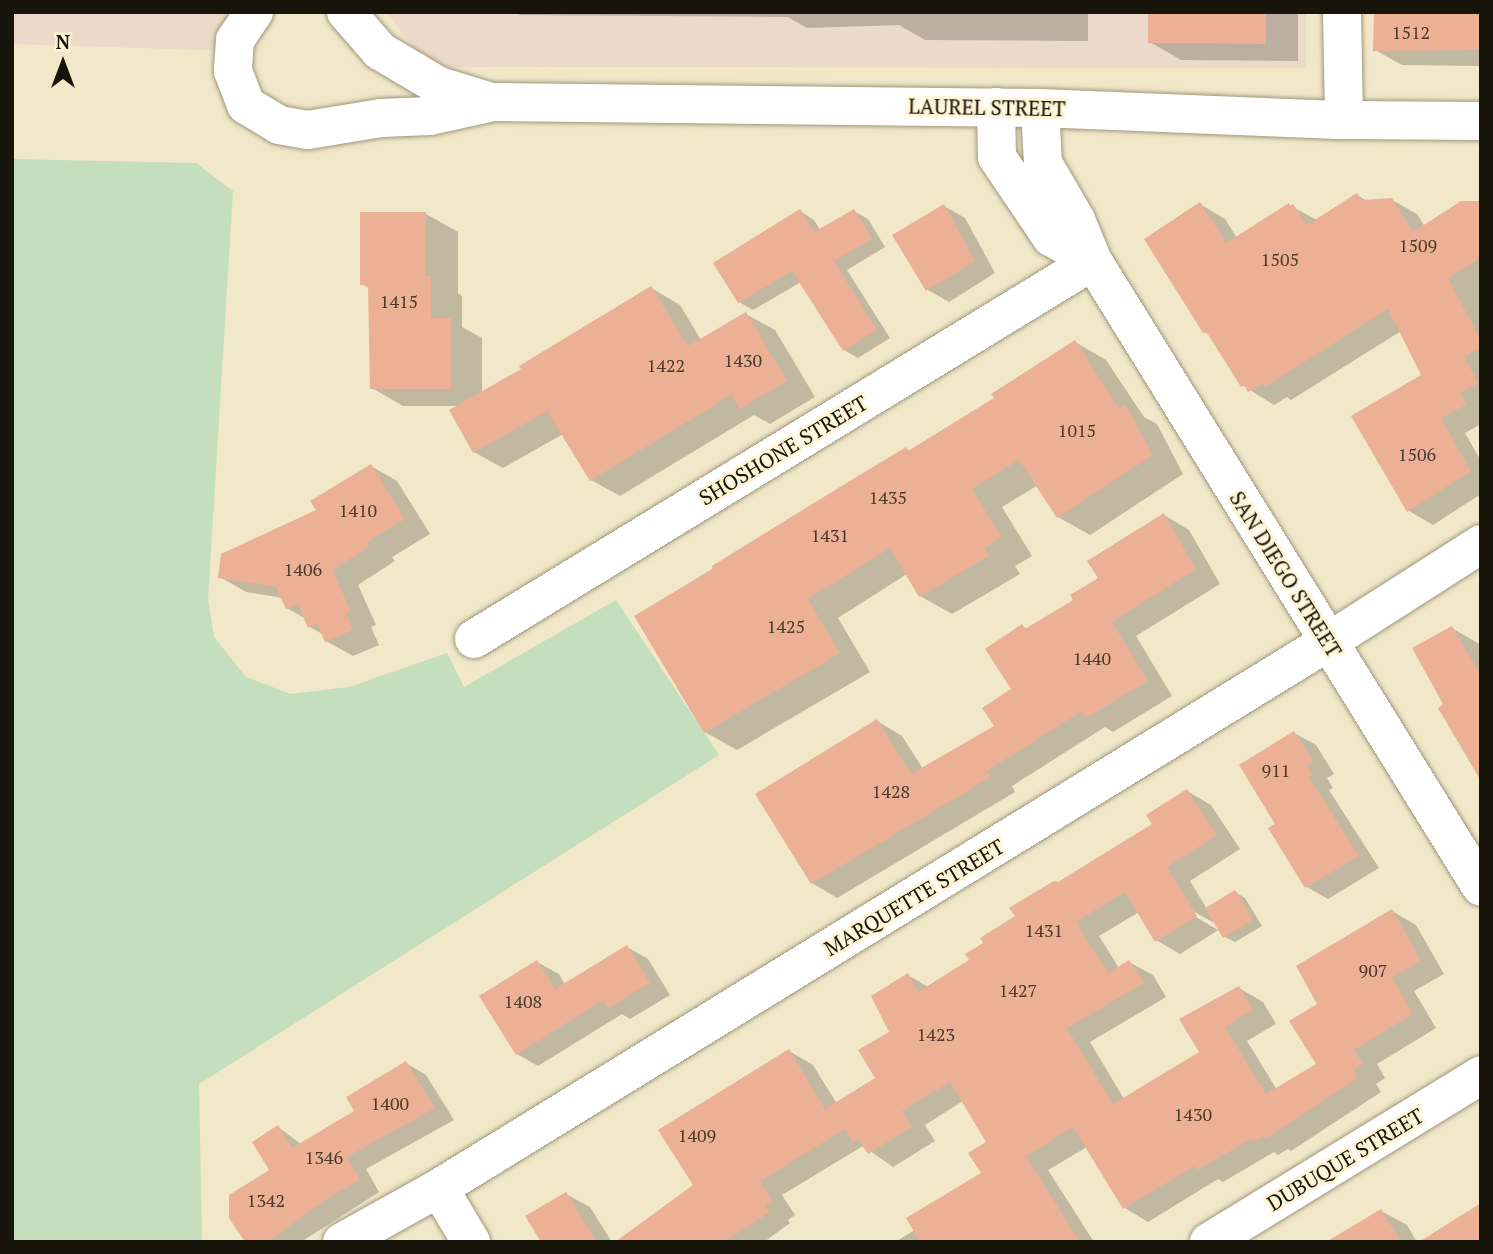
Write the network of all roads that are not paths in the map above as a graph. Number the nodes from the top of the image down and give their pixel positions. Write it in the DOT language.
graph roads {
  1 [pos="254,12"];
  2 [pos="346,12"];
  3 [pos="1342,12"];
  4 [pos="493,102"];
  5 [pos="996,107"];
  6 [pos="1040,107"];
  7 [pos="1344,120"];
  8 [pos="1481,121"];
  9 [pos="1093,261"];
  10 [pos="1481,544"];
  11 [pos="474,639"];
  12 [pos="1328,642"];
  13 [pos="1481,887"];
  14 [pos="1481,1075"];
  15 [pos="439,1188"];
  16 [pos="342,1242"];
  17 [pos="471,1242"];
  18 [pos="1209,1242"];
  1 -- 4 [label="street"];
  2 -- 4 [label="street"];
  3 -- 7 [label="street"];
  4 -- 5 [label="street, LAUREL STREET"];
  5 -- 6 [label="street, LAUREL STREET"];
  5 -- 9 [label="street, SAN DIEGO STREET"];
  6 -- 7 [label="street, LAUREL STREET"];
  6 -- 9 [label="street, SAN DIEGO STREET"];
  7 -- 8 [label="street, LAUREL STREET"];
  9 -- 11 [label="street, SHOSHONE STREET"];
  9 -- 12 [label="street, SAN DIEGO STREET"];
  10 -- 12 [label="street, MARQUETTE STREET"];
  12 -- 13 [label="street, SAN DIEGO STREET"];
  12 -- 15 [label="street, MARQUETTE STREET"];
  14 -- 18 [label="street, DUBUQUE STREET"];
  15 -- 16 [label="street, MARQUETTE STREET"];
  15 -- 17 [label="street"];
}
